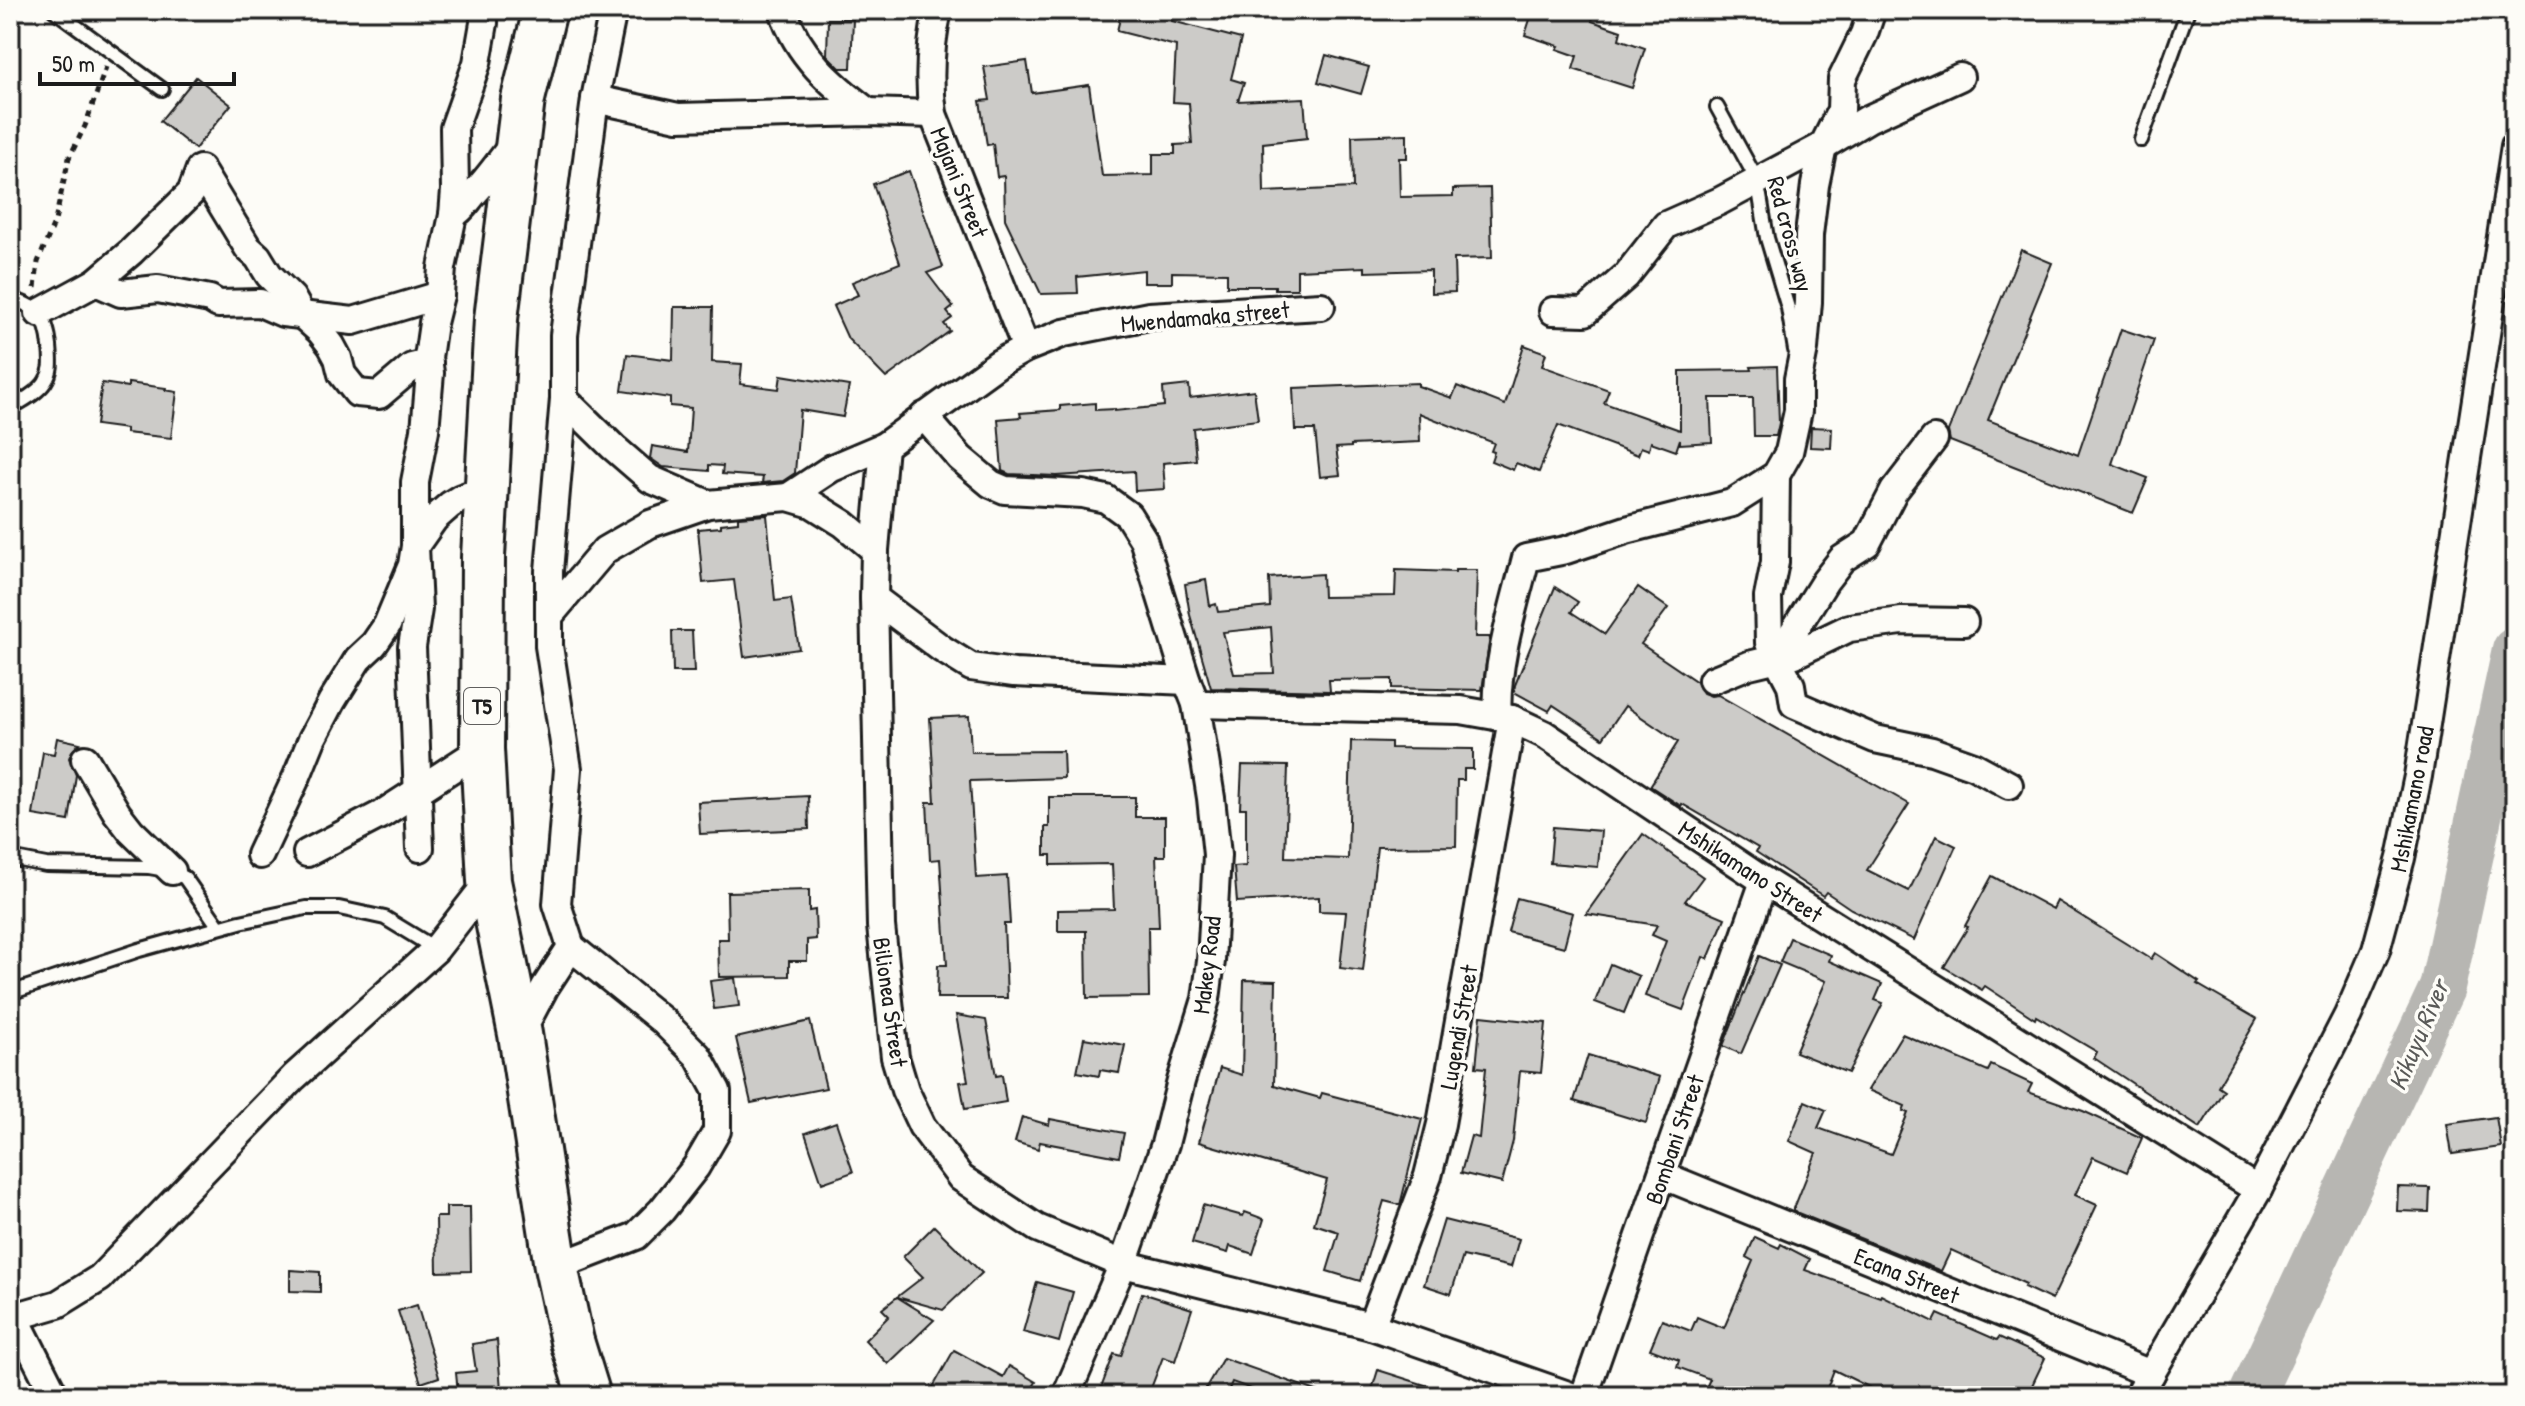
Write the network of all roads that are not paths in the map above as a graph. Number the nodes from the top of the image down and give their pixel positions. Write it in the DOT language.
graph roads {
  1 [pos="54,10"];
  2 [pos="484,10"];
  3 [pos="545,10"];
  4 [pos="613,10"];
  5 [pos="783,10"];
  6 [pos="938,10"];
  7 [pos="1872,10"];
  8 [pos="2188,10"];
  9 [pos="1960,77"];
  10 [pos="162,89"];
  11 [pos="595,99"];
  12 [pos="1717,107"];
  13 [pos="868,112"];
  14 [pos="933,114"];
  15 [pos="519,137"];
  16 [pos="2141,140"];
  17 [pos="1823,146"];
  18 [pos="2515,146"];
  19 [pos="1755,182"];
  20 [pos="453,215"];
  21 [pos="96,282"];
  22 [pos="440,295"];
  23 [pos="10,299"];
  24 [pos="1321,306"];
  25 [pos="1553,311"];
  26 [pos="39,313"];
  27 [pos="301,314"];
  28 [pos="1026,348"];
  29 [pos="429,363"];
  30 [pos="1798,379"];
  31 [pos="564,399"];
  32 [pos="10,409"];
  33 [pos="924,416"];
  34 [pos="1934,439"];
  35 [pos="884,446"];
  36 [pos="1776,475"];
  37 [pos="487,489"];
  38 [pos="788,497"];
  39 [pos="708,504"];
  40 [pos="415,546"];
  41 [pos="875,550"];
  42 [pos="874,598"];
  43 [pos="550,615"];
  44 [pos="1964,622"];
  45 [pos="1777,658"];
  46 [pos="1712,680"];
  47 [pos="1192,692"];
  48 [pos="1505,718"];
  49 [pos="482,749"];
  50 [pos="85,759"];
  51 [pos="2009,785"];
  52 [pos="418,792"];
  53 [pos="420,848"];
  54 [pos="307,853"];
  55 [pos="260,855"];
  56 [pos="10,858"];
  57 [pos="172,871"];
  58 [pos="489,881"];
  59 [pos="1764,881"];
  60 [pos="219,927"];
  61 [pos="571,947"];
  62 [pos="436,949"];
  63 [pos="10,993"];
  64 [pos="520,1034"];
  65 [pos="1662,1175"];
  66 [pos="2258,1190"];
  67 [pos="1123,1264"];
  68 [pos="556,1267"];
  69 [pos="12,1318"];
  70 [pos="1371,1326"];
  71 [pos="2145,1385"];
  72 [pos="55,1396"];
  73 [pos="589,1396"];
  74 [pos="1066,1396"];
  75 [pos="1571,1396"];
  76 [pos="1584,1396"];
  1 -- 10 [label="lane"];
  2 -- 20 [label="street"];
  3 -- 15 [label="highway, T5"];
  4 -- 11 [label="street"];
  5 -- 13 [label="street"];
  6 -- 14 [label="street, Majani Street"];
  7 -- 17 [label="street"];
  8 -- 16 [label="lane"];
  9 -- 17 [label="street"];
  11 -- 13 [label="street"];
  11 -- 31 [label="street"];
  12 -- 19 [label="lane, Red cross way"];
  13 -- 14 [label="street"];
  14 -- 28 [label="street, Majani Street"];
  15 -- 20 [label="street"];
  15 -- 37 [label="highway, T5"];
  17 -- 19 [label="street"];
  17 -- 30 [label="street"];
  18 -- 66 [label="street, Mshikamano road"];
  19 -- 25 [label="street"];
  19 -- 30 [label="lane, Red cross way"];
  20 -- 22 [label="street"];
  21 -- 26 [label="street"];
  21 -- 27 [label="street"];
  21 -- 27 [label="street"];
  22 -- 27 [label="street"];
  22 -- 29 [label="street"];
  23 -- 26 [label="lane"];
  24 -- 28 [label="street, Mwendamaka street"];
  26 -- 32 [label="lane"];
  27 -- 29 [label="street"];
  28 -- 33 [label="street, Mwendamaka street"];
  29 -- 40 [label="street"];
  30 -- 36 [label="street"];
  31 -- 39 [label="street"];
  31 -- 43 [label="street"];
  33 -- 35 [label="street, Mwendamaka street"];
  33 -- 47 [label="street, Makey Road"];
  34 -- 45 [label="street"];
  35 -- 38 [label="street, Mwendamaka street"];
  35 -- 41 [label="street, Bilionea Street"];
  36 -- 45 [label="street"];
  36 -- 48 [label="street, Lugendi Street"];
  37 -- 40 [label="street"];
  37 -- 49 [label="highway, T5"];
  38 -- 39 [label="street"];
  38 -- 41 [label="street"];
  39 -- 43 [label="street"];
  40 -- 52 [label="street"];
  40 -- 55 [label="street"];
  41 -- 42 [label="street, Bilionea Street"];
  42 -- 47 [label="street, Mshikamano Street"];
  42 -- 67 [label="street, Bilionea Street"];
  43 -- 61 [label="street"];
  44 -- 45 [label="street"];
  45 -- 46 [label="street"];
  45 -- 51 [label="street"];
  47 -- 48 [label="street, Mshikamano Street"];
  47 -- 67 [label="street, Makey Road"];
  48 -- 59 [label="street, Mshikamano Street"];
  48 -- 70 [label="street, Lugendi Street"];
  49 -- 52 [label="street"];
  49 -- 58 [label="highway, T5"];
  50 -- 57 [label="street"];
  52 -- 53 [label="street"];
  52 -- 54 [label="street"];
  56 -- 57 [label="lane"];
  57 -- 60 [label="lane"];
  58 -- 62 [label="street"];
  58 -- 64 [label="highway, T5"];
  59 -- 65 [label="street, Bombani Street"];
  59 -- 66 [label="street, Mshikamano Street"];
  60 -- 62 [label="lane"];
  60 -- 63 [label="lane"];
  61 -- 64 [label="street"];
  61 -- 68 [label="street"];
  62 -- 69 [label="street"];
  64 -- 68 [label="highway, T5"];
  65 -- 71 [label="street, Ecana Street"];
  65 -- 76 [label="street, Bombani Street"];
  66 -- 71 [label="street, Mshikamano road"];
  67 -- 70 [label="street, Bilionea Street"];
  67 -- 74 [label="street, Makey Road"];
  68 -- 73 [label="highway, T5"];
  69 -- 72 [label="street"];
  70 -- 75 [label="street, Bilionea Street"];
}
